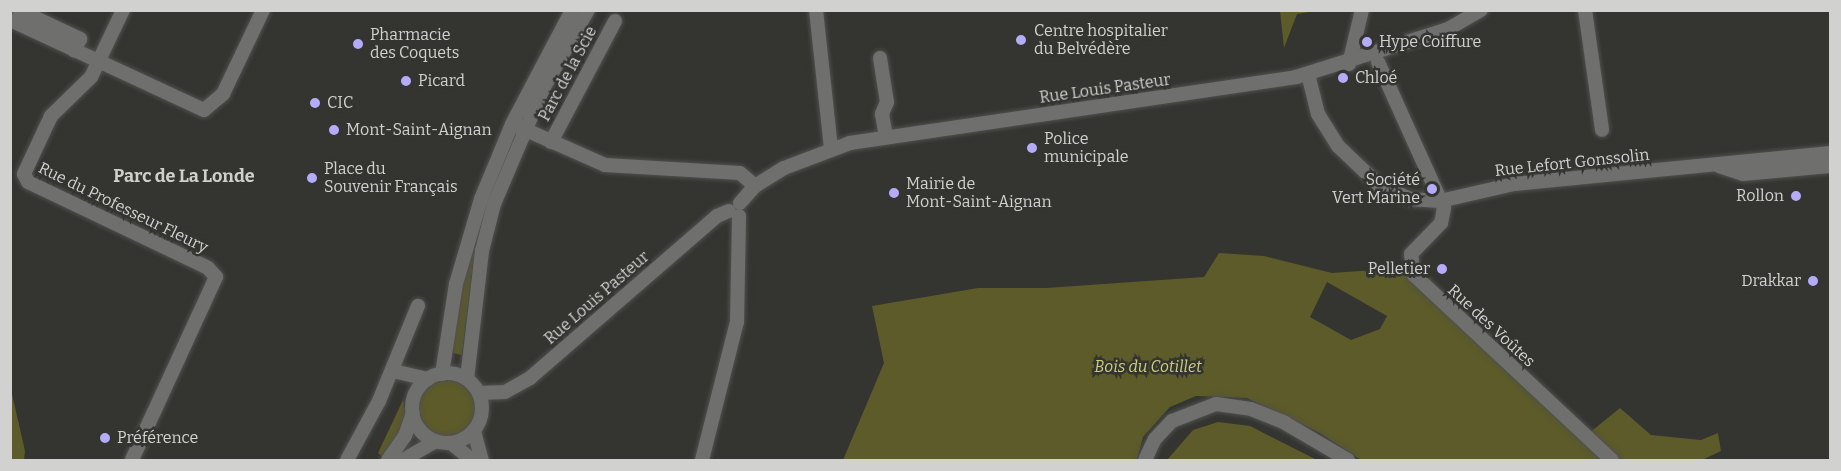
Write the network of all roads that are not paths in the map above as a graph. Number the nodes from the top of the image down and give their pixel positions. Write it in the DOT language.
graph roads {
  1 [pos="19,10"];
  2 [pos="123,10"];
  3 [pos="263,10"];
  4 [pos="572,10"];
  5 [pos="588,10"];
  6 [pos="816,10"];
  7 [pos="1481,10"];
  8 [pos="1585,10"];
  9 [pos="1361,14"];
  10 [pos="10,20"];
  11 [pos="615,21"];
  12 [pos="74,51"];
  13 [pos="880,58"];
  14 [pos="98,62"];
  15 [pos="1378,62"];
  16 [pos="1349,64"];
  17 [pos="1308,74"];
  18 [pos="518,127"];
  19 [pos="1602,129"];
  20 [pos="886,137"];
  21 [pos="550,142"];
  22 [pos="831,148"];
  23 [pos="1830,153"];
  24 [pos="1717,165"];
  25 [pos="1830,166"];
  26 [pos="755,186"];
  27 [pos="1440,201"];
  28 [pos="736,210"];
  29 [pos="418,306"];
  30 [pos="393,371"];
  31 [pos="442,374"];
  32 [pos="407,378"];
  33 [pos="428,380"];
  34 [pos="467,380"];
  35 [pos="479,393"];
  36 [pos="415,395"];
  37 [pos="413,413"];
  38 [pos="474,430"];
  39 [pos="436,441"];
  40 [pos="451,443"];
  41 [pos="132,460"];
  42 [pos="347,460"];
  43 [pos="388,460"];
  44 [pos="403,460"];
  45 [pos="472,460"];
  46 [pos="482,460"];
  47 [pos="702,460"];
  48 [pos="1145,460"];
  49 [pos="1348,460"];
  50 [pos="1612,460"];
  1 -- 12 [label="street"];
  2 -- 14 [label="street"];
  3 -- 14 [label="street"];
  4 -- 18 [label="street"];
  5 -- 18 [label="street"];
  6 -- 22 [label="street"];
  7 -- 16 [label="street, Rue Louis Pasteur"];
  8 -- 19 [label="street"];
  9 -- 16 [label="street"];
  10 -- 12 [label="street"];
  11 -- 21 [label="street, Parc de la Scie"];
  12 -- 14 [label="street"];
  13 -- 20 [label="street"];
  14 -- 41 [label="street, Rue du Professeur Fleury"];
  15 -- 27 [label="street"];
  16 -- 17 [label="street, Rue Louis Pasteur"];
  17 -- 20 [label="street, Rue Louis Pasteur"];
  17 -- 27 [label="street, Rue Lefort Gonssolin"];
  18 -- 21 [label="street"];
  18 -- 31 [label="street"];
  18 -- 34 [label="street"];
  20 -- 22 [label="street, Rue Louis Pasteur"];
  21 -- 26 [label="street"];
  22 -- 26 [label="street, Rue Louis Pasteur"];
  23 -- 24 [label="street, Rue Lefort Gonssolin"];
  24 -- 25 [label="street, Rue Lefort Gonssolin"];
  24 -- 27 [label="street, Rue Lefort Gonssolin"];
  26 -- 28 [label="street, Rue Louis Pasteur"];
  27 -- 50 [label="street, Rue des Voûtes"];
  28 -- 35 [label="street, Rue Louis Pasteur"];
  28 -- 47 [label="street"];
  29 -- 30 [label="street"];
  30 -- 32 [label="street"];
  30 -- 42 [label="street"];
  31 -- 33 [label="street"];
  31 -- 34 [label="street"];
  32 -- 33 [label="street"];
  32 -- 36 [label="street"];
  33 -- 36 [label="street"];
  34 -- 35 [label="street"];
  35 -- 38 [label="street"];
  36 -- 37 [label="street"];
  37 -- 39 [label="street"];
  37 -- 43 [label="street"];
  38 -- 40 [label="street"];
  38 -- 46 [label="street"];
  39 -- 40 [label="street"];
  39 -- 44 [label="street"];
  40 -- 45 [label="street"];
  48 -- 49 [label="street"];
}
